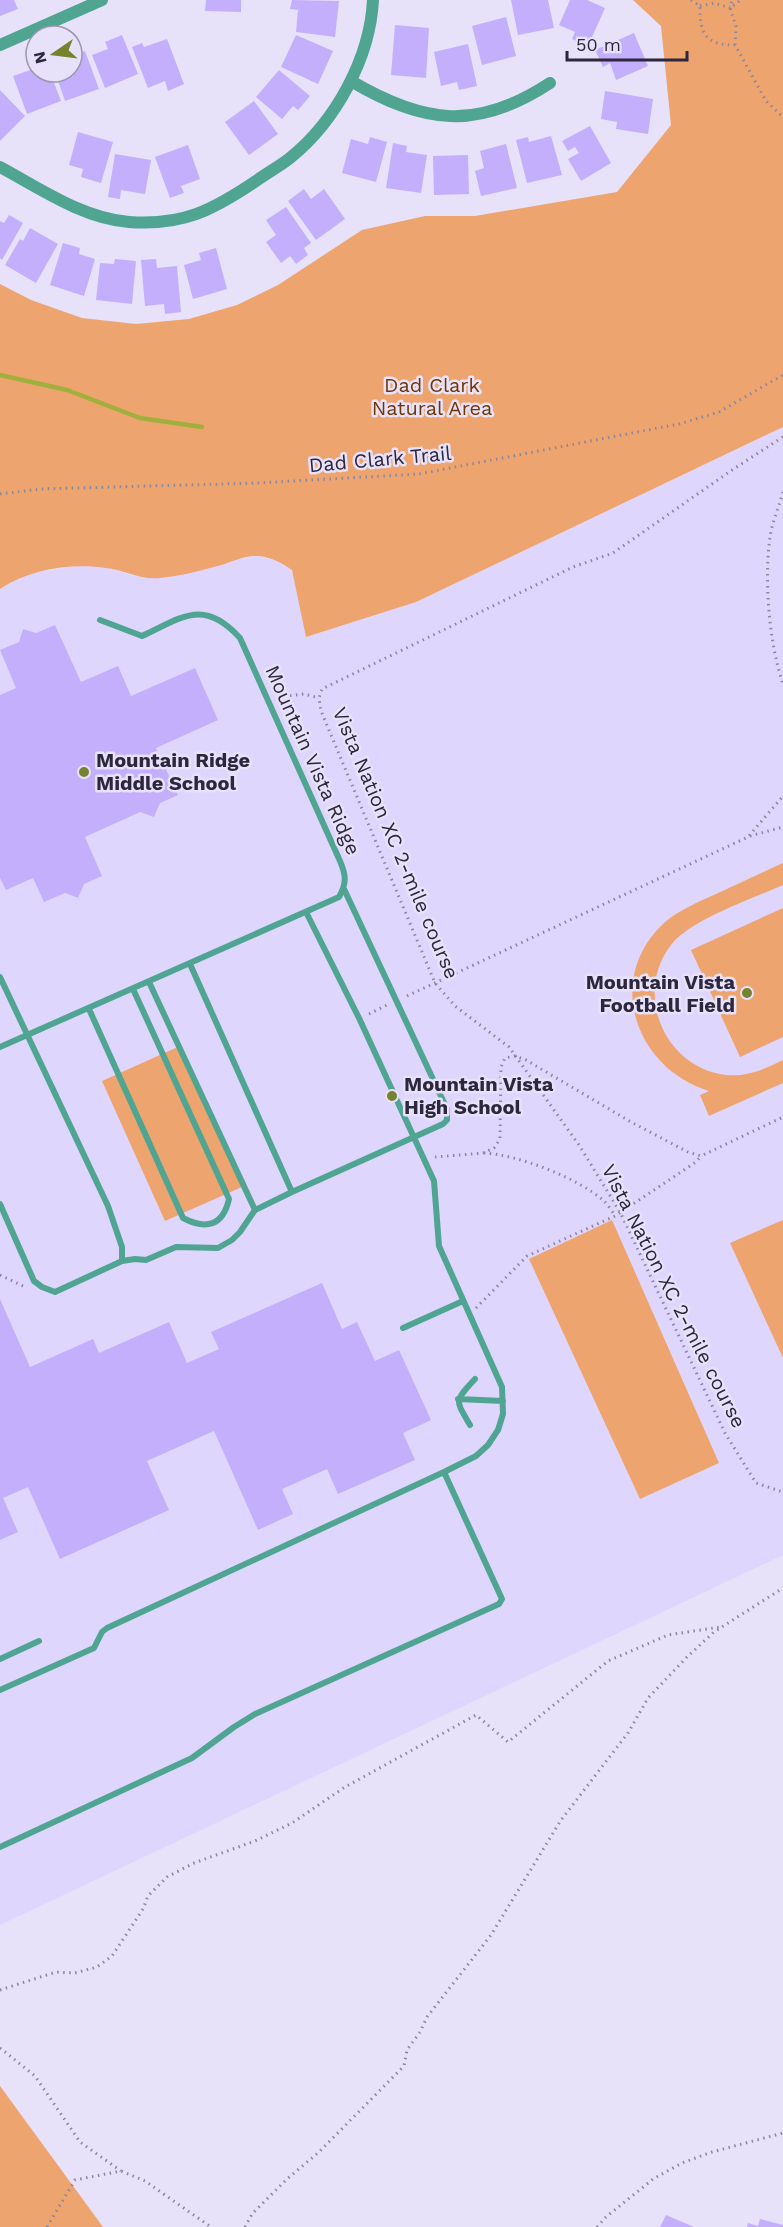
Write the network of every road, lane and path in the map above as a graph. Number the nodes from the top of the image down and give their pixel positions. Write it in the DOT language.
graph roads {
  1 [pos="102,0"];
  2 [pos="374,0"];
  3 [pos="691,0"];
  4 [pos="732,0"];
  5 [pos="741,0"];
  6 [pos="700,6"];
  7 [pos="730,8"];
  8 [pos="0,45"];
  9 [pos="735,45"];
  10 [pos="351,81"];
  11 [pos="550,83"];
  12 [pos="783,117"];
  13 [pos="0,167"];
  14 [pos="783,375"];
  15 [pos="783,437"];
  16 [pos="783,492"];
  17 [pos="0,494"];
  18 [pos="100,620"];
  19 [pos="783,684"];
  20 [pos="320,698"];
  21 [pos="268,701"];
  22 [pos="783,796"];
  23 [pos="783,827"];
  24 [pos="748,837"];
  25 [pos="344,889"];
  26 [pos="306,912"];
  27 [pos="190,963"];
  28 [pos="0,977"];
  29 [pos="149,982"];
  30 [pos="435,983"];
  31 [pos="133,989"];
  32 [pos="397,1001"];
  33 [pos="89,1009"];
  34 [pos="359,1018"];
  35 [pos="27,1036"];
  36 [pos="0,1047"];
  37 [pos="515,1056"];
  38 [pos="783,1117"];
  39 [pos="415,1137"];
  40 [pos="483,1153"];
  41 [pos="701,1156"];
  42 [pos="425,1158"];
  43 [pos="292,1192"];
  44 [pos="0,1204"];
  45 [pos="255,1210"];
  46 [pos="620,1212"];
  47 [pos="615,1216"];
  48 [pos="122,1261"];
  49 [pos="463,1300"];
  50 [pos="469,1313"];
  51 [pos="403,1328"];
  52 [pos="475,1379"];
  53 [pos="458,1399"];
  54 [pos="503,1401"];
  55 [pos="470,1425"];
  56 [pos="444,1472"];
  57 [pos="783,1492"];
  58 [pos="783,1588"];
  59 [pos="720,1627"];
  60 [pos="39,1641"];
  61 [pos="0,1659"];
  62 [pos="0,1690"];
  63 [pos="0,1847"];
  64 [pos="0,1990"];
  65 [pos="0,2048"];
  66 [pos="783,2133"];
  67 [pos="121,2171"];
  68 [pos="47,2227"];
  69 [pos="211,2227"];
  70 [pos="245,2227"];
  71 [pos="597,2227"];
  1 -- 8 [label="street"];
  2 -- 10 [label="street"];
  3 -- 6 [label="path"];
  4 -- 7 [label="path"];
  5 -- 7 [label="path"];
  6 -- 7 [label="path"];
  6 -- 9 [label="path"];
  7 -- 9 [label="path"];
  9 -- 12 [label="path"];
  10 -- 11 [label="street"];
  10 -- 13 [label="street"];
  14 -- 17 [label="path, Dad Clark Trail"];
  15 -- 20 [label="path, Vista Nation XC 2-mile course"];
  16 -- 19 [label="path"];
  18 -- 21 [label="lane, Mountain Vista Ridge"];
  20 -- 21 [label="path"];
  20 -- 30 [label="path, Vista Nation XC 2-mile course"];
  21 -- 25 [label="lane, Mountain Vista Ridge"];
  22 -- 24 [label="path"];
  23 -- 24 [label="path"];
  24 -- 30 [label="path"];
  25 -- 26 [label="lane"];
  25 -- 32 [label="lane, Mountain Vista Ridge"];
  26 -- 27 [label="lane"];
  26 -- 34 [label="lane"];
  27 -- 29 [label="lane"];
  27 -- 43 [label="lane"];
  28 -- 35 [label="lane"];
  29 -- 31 [label="lane"];
  29 -- 45 [label="lane"];
  30 -- 32 [label="path"];
  30 -- 37 [label="path, Vista Nation XC 2-mile course"];
  31 -- 33 [label="lane"];
  31 -- 33 [label="lane"];
  32 -- 34 [label="path"];
  32 -- 39 [label="lane, Mountain Vista Ridge"];
  33 -- 35 [label="lane"];
  34 -- 39 [label="lane"];
  35 -- 36 [label="lane"];
  35 -- 48 [label="lane"];
  37 -- 40 [label="path"];
  37 -- 41 [label="path"];
  37 -- 46 [label="path, Vista Nation XC 2-mile course"];
  38 -- 41 [label="path"];
  39 -- 42 [label="lane"];
  39 -- 43 [label="lane"];
  40 -- 42 [label="path"];
  40 -- 47 [label="path"];
  41 -- 46 [label="path"];
  42 -- 49 [label="lane"];
  43 -- 45 [label="lane"];
  44 -- 48 [label="lane"];
  45 -- 48 [label="lane"];
  46 -- 47 [label="path"];
  46 -- 57 [label="path, Vista Nation XC 2-mile course"];
  47 -- 50 [label="path"];
  49 -- 50 [label="lane"];
  49 -- 51 [label="lane"];
  50 -- 54 [label="lane"];
  52 -- 53 [label="lane"];
  53 -- 54 [label="lane"];
  53 -- 55 [label="lane"];
  54 -- 56 [label="lane"];
  56 -- 62 [label="lane"];
  56 -- 63 [label="lane"];
  58 -- 59 [label="path"];
  59 -- 64 [label="path"];
  59 -- 70 [label="path"];
  60 -- 61 [label="lane"];
  65 -- 67 [label="path"];
  66 -- 71 [label="path"];
  67 -- 68 [label="path"];
  67 -- 69 [label="path"];
}
